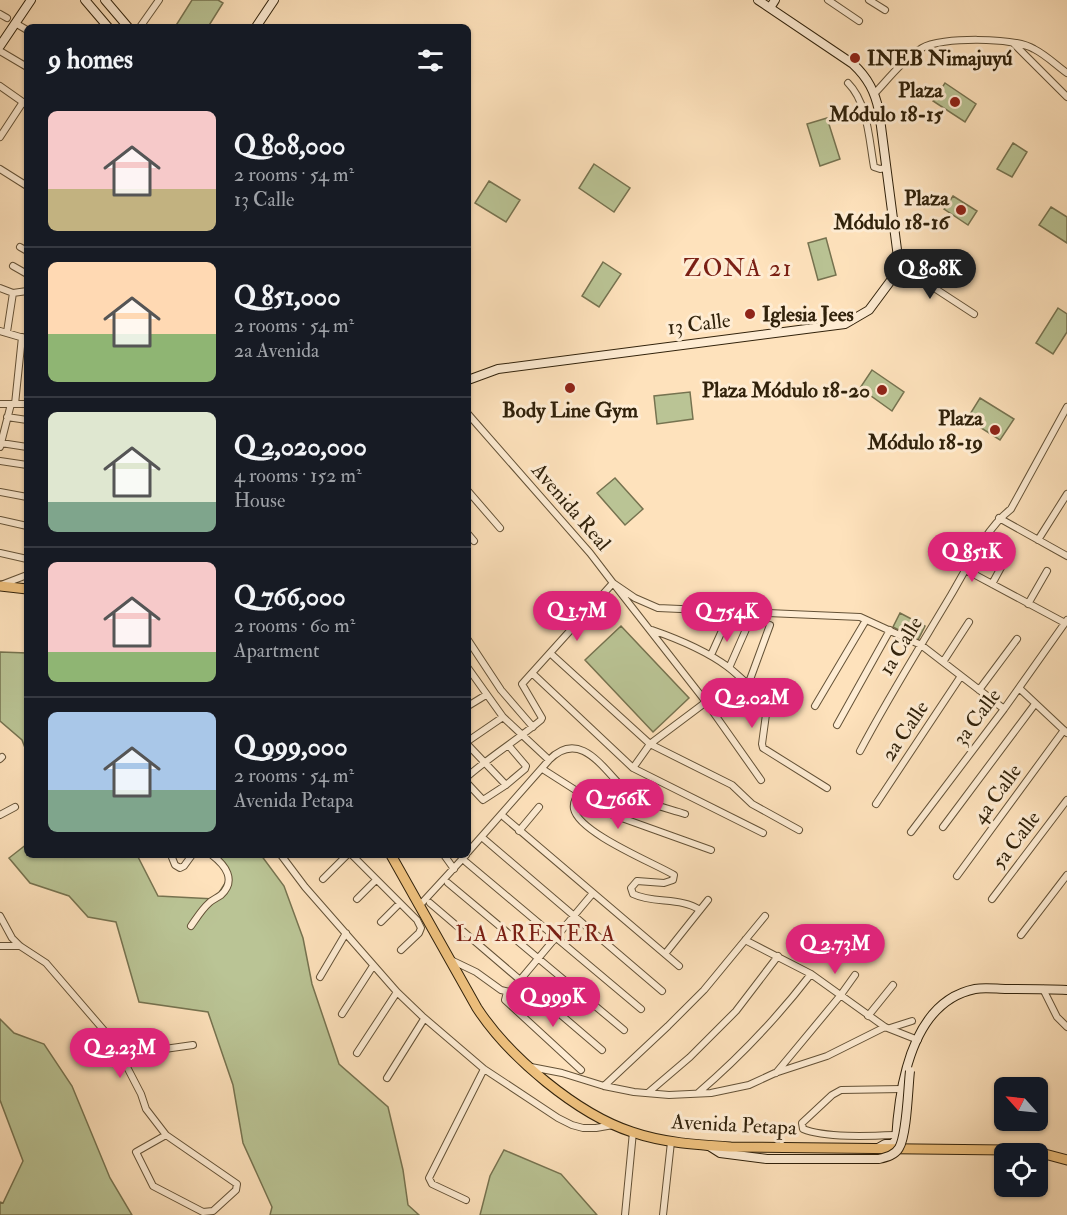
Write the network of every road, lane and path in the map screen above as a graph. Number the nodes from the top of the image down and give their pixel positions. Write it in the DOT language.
graph roads {
  1 [pos="31,0"];
  2 [pos="85,0"];
  3 [pos="105,0"];
  4 [pos="159,0"];
  5 [pos="274,0"];
  6 [pos="758,0"];
  7 [pos="828,0"];
  8 [pos="871,1"];
  9 [pos="773,4"];
  10 [pos="885,10"];
  11 [pos="0,14"];
  12 [pos="11,21"];
  13 [pos="859,21"];
  14 [pos="105,24"];
  15 [pos="125,24"];
  16 [pos="142,24"];
  17 [pos="258,24"];
  18 [pos="24,28"];
  19 [pos="1012,42"];
  20 [pos="0,46"];
  21 [pos="0,51"];
  22 [pos="24,65"];
  23 [pos="1067,74"];
  24 [pos="848,83"];
  25 [pos="0,86"];
  26 [pos="875,93"];
  27 [pos="1067,96"];
  28 [pos="24,103"];
  29 [pos="24,105"];
  30 [pos="0,138"];
  31 [pos="886,168"];
  32 [pos="0,169"];
  33 [pos="24,184"];
  34 [pos="20,247"];
  35 [pos="24,249"];
  36 [pos="899,265"];
  37 [pos="13,266"];
  38 [pos="24,272"];
  39 [pos="0,288"];
  40 [pos="24,291"];
  41 [pos="13,293"];
  42 [pos="974,314"];
  43 [pos="4,332"];
  44 [pos="24,338"];
  45 [pos="472,378"];
  46 [pos="0,404"];
  47 [pos="13,404"];
  48 [pos="24,404"];
  49 [pos="1067,407"];
  50 [pos="7,417"];
  51 [pos="471,417"];
  52 [pos="1060,419"];
  53 [pos="24,420"];
  54 [pos="471,423"];
  55 [pos="1067,424"];
  56 [pos="484,432"];
  57 [pos="1,445"];
  58 [pos="24,447"];
  59 [pos="0,460"];
  60 [pos="24,464"];
  61 [pos="0,492"];
  62 [pos="471,494"];
  63 [pos="1067,494"];
  64 [pos="24,496"];
  65 [pos="999,518"];
  66 [pos="0,520"];
  67 [pos="24,525"];
  68 [pos="500,528"];
  69 [pos="471,538"];
  70 [pos="1038,540"];
  71 [pos="474,541"];
  72 [pos="1067,547"];
  73 [pos="1011,549"];
  74 [pos="0,553"];
  75 [pos="1065,554"];
  76 [pos="24,558"];
  77 [pos="966,570"];
  78 [pos="1047,571"];
  79 [pos="24,576"];
  80 [pos="614,583"];
  81 [pos="992,584"];
  82 [pos="0,586"];
  83 [pos="24,589"];
  84 [pos="1028,604"];
  85 [pos="866,620"];
  86 [pos="1066,621"];
  87 [pos="969,622"];
  88 [pos="725,624"];
  89 [pos="770,625"];
  90 [pos="747,627"];
  91 [pos="651,630"];
  92 [pos="890,630"];
  93 [pos="1017,639"];
  94 [pos="471,645"];
  95 [pos="921,645"];
  96 [pos="550,653"];
  97 [pos="711,655"];
  98 [pos="943,662"];
  99 [pos="729,668"];
  100 [pos="471,673"];
  101 [pos="532,673"];
  102 [pos="961,676"];
  103 [pos="748,685"];
  104 [pos="1019,688"];
  105 [pos="979,690"];
  106 [pos="486,695"];
  107 [pos="706,702"];
  108 [pos="471,704"];
  109 [pos="1035,704"];
  110 [pos="815,706"];
  111 [pos="1004,709"];
  112 [pos="503,717"];
  113 [pos="837,725"];
  114 [pos="533,727"];
  115 [pos="1066,732"];
  116 [pos="521,736"];
  117 [pos="471,741"];
  118 [pos="650,744"];
  119 [pos="509,746"];
  120 [pos="471,747"];
  121 [pos="860,751"];
  122 [pos="549,760"];
  123 [pos="484,762"];
  124 [pos="633,768"];
  125 [pos="544,770"];
  126 [pos="471,773"];
  127 [pos="760,780"];
  128 [pos="506,785"];
  129 [pos="471,787"];
  130 [pos="827,788"];
  131 [pos="580,793"];
  132 [pos="632,795"];
  133 [pos="1067,800"];
  134 [pos="876,804"];
  135 [pos="15,807"];
  136 [pos="538,807"];
  137 [pos="685,814"];
  138 [pos="0,815"];
  139 [pos="504,817"];
  140 [pos="943,827"];
  141 [pos="798,830"];
  142 [pos="519,831"];
  143 [pos="910,832"];
  144 [pos="763,833"];
  145 [pos="484,839"];
  146 [pos="711,850"];
  147 [pos="471,851"];
  148 [pos="172,858"];
  149 [pos="190,858"];
  150 [pos="216,858"];
  151 [pos="283,858"];
  152 [pos="344,858"];
  153 [pos="355,858"];
  154 [pos="393,858"];
  155 [pos="446,858"];
  156 [pos="465,858"];
  157 [pos="469,858"];
  158 [pos="454,869"];
  159 [pos="1067,875"];
  160 [pos="957,876"];
  161 [pos="324,879"];
  162 [pos="376,880"];
  163 [pos="448,883"];
  164 [pos="593,893"];
  165 [pos="357,899"];
  166 [pos="992,899"];
  167 [pos="708,900"];
  168 [pos="400,903"];
  169 [pos="425,904"];
  170 [pos="700,910"];
  171 [pos="425,915"];
  172 [pos="0,916"];
  173 [pos="413,916"];
  174 [pos="574,916"];
  175 [pos="765,916"];
  176 [pos="381,922"];
  177 [pos="191,926"];
  178 [pos="346,933"];
  179 [pos="1021,935"];
  180 [pos="556,938"];
  181 [pos="746,940"];
  182 [pos="0,946"];
  183 [pos="20,946"];
  184 [pos="401,950"];
  185 [pos="665,954"];
  186 [pos="778,956"];
  187 [pos="450,959"];
  188 [pos="538,959"];
  189 [pos="373,966"];
  190 [pos="679,966"];
  191 [pos="811,974"];
  192 [pos="855,975"];
  193 [pos="320,977"];
  194 [pos="520,981"];
  195 [pos="893,985"];
  196 [pos="1043,989"];
  197 [pos="1067,990"];
  198 [pos="662,991"];
  199 [pos="397,992"];
  200 [pos="507,992"];
  201 [pos="840,996"];
  202 [pos="641,1009"];
  203 [pos="342,1014"];
  204 [pos="868,1016"];
  205 [pos="424,1019"];
  206 [pos="912,1021"];
  207 [pos="1067,1027"];
  208 [pos="887,1028"];
  209 [pos="624,1030"];
  210 [pos="918,1040"];
  211 [pos="193,1045"];
  212 [pos="913,1048"];
  213 [pos="602,1050"];
  214 [pos="357,1053"];
  215 [pos="122,1055"];
  216 [pos="530,1067"];
  217 [pos="484,1069"];
  218 [pos="581,1070"];
  219 [pos="775,1073"];
  220 [pos="387,1078"];
  221 [pos="604,1086"];
  222 [pos="902,1089"];
  223 [pos="649,1092"];
  224 [pos="698,1094"];
  225 [pos="613,1125"];
  226 [pos="633,1132"];
  227 [pos="166,1135"];
  228 [pos="896,1135"];
  229 [pos="671,1142"];
  230 [pos="708,1146"];
  231 [pos="878,1148"];
  232 [pos="1067,1160"];
  233 [pos="466,1200"];
  234 [pos="625,1215"];
  235 [pos="663,1215"];
  1 -- 12 [label="street"];
  2 -- 14 [label="street"];
  3 -- 15 [label="street"];
  4 -- 16 [label="street"];
  5 -- 17 [label="street"];
  6 -- 9 [label="street"];
  7 -- 13 [label="street"];
  8 -- 10 [label="street"];
  9 -- 26 [label="street"];
  11 -- 12 [label="street"];
  12 -- 18 [label="street"];
  12 -- 20 [label="street"];
  19 -- 23 [label="street"];
  19 -- 26 [label="street"];
  19 -- 27 [label="street"];
  21 -- 22 [label="street"];
  24 -- 31 [label="street"];
  25 -- 28 [label="street"];
  26 -- 31 [label="street"];
  29 -- 30 [label="street"];
  31 -- 36 [label="street"];
  32 -- 33 [label="street"];
  34 -- 35 [label="street"];
  36 -- 42 [label="street"];
  36 -- 45 [label="street, 13 Calle"];
  37 -- 38 [label="street"];
  39 -- 41 [label="street"];
  40 -- 41 [label="street"];
  41 -- 43 [label="street"];
  43 -- 44 [label="street"];
  44 -- 47 [label="street"];
  46 -- 47 [label="street"];
  47 -- 48 [label="street"];
  47 -- 50 [label="street"];
  49 -- 52 [label="street, 1a Calle"];
  50 -- 53 [label="street"];
  50 -- 57 [label="street"];
  51 -- 56 [label="street, Avenida Real"];
  52 -- 55 [label="street"];
  52 -- 65 [label="street, 1a Calle"];
  54 -- 56 [label="street, Avenida Real"];
  56 -- 80 [label="street, Avenida Real"];
  57 -- 58 [label="street"];
  59 -- 60 [label="street"];
  61 -- 64 [label="street"];
  62 -- 68 [label="street"];
  63 -- 70 [label="street"];
  65 -- 70 [label="street"];
  65 -- 77 [label="street, 1a Calle"];
  66 -- 67 [label="street"];
  69 -- 71 [label="street"];
  70 -- 75 [label="street"];
  72 -- 75 [label="street"];
  73 -- 81 [label="street"];
  74 -- 76 [label="street"];
  77 -- 81 [label="street"];
  77 -- 95 [label="street, 1a Calle"];
  78 -- 84 [label="street"];
  79 -- 82 [label="street"];
  80 -- 85 [label="street, Avenida Real"];
  80 -- 91 [label="street"];
  80 -- 96 [label="street"];
  81 -- 84 [label="street"];
  82 -- 83 [label="main road"];
  84 -- 86 [label="street"];
  85 -- 92 [label="street, Avenida Real"];
  85 -- 110 [label="street"];
  86 -- 104 [label="street, 3a Calle"];
  87 -- 98 [label="street"];
  88 -- 97 [label="street"];
  89 -- 103 [label="street"];
  90 -- 99 [label="street"];
  91 -- 97 [label="street"];
  91 -- 107 [label="street"];
  92 -- 95 [label="street, Avenida Real"];
  92 -- 113 [label="street"];
  93 -- 105 [label="street"];
  94 -- 114 [label="street"];
  95 -- 98 [label="street, Avenida Real"];
  95 -- 121 [label="street, 1a Calle"];
  96 -- 101 [label="street"];
  96 -- 118 [label="street"];
  97 -- 99 [label="street"];
  98 -- 102 [label="street, Avenida Real"];
  99 -- 103 [label="street"];
  100 -- 106 [label="street"];
  101 -- 114 [label="street"];
  101 -- 124 [label="street"];
  102 -- 105 [label="street, Avenida Real"];
  102 -- 134 [label="street, 2a Calle"];
  103 -- 130 [label="street"];
  104 -- 109 [label="street"];
  104 -- 111 [label="street, 3a Calle"];
  105 -- 111 [label="street, Avenida Real"];
  106 -- 108 [label="street"];
  106 -- 112 [label="street"];
  107 -- 118 [label="street"];
  107 -- 127 [label="street"];
  109 -- 115 [label="street"];
  109 -- 140 [label="street"];
  111 -- 143 [label="street, 3a Calle"];
  112 -- 116 [label="street"];
  112 -- 117 [label="street"];
  114 -- 116 [label="street"];
  115 -- 160 [label="street, 4a Calle"];
  116 -- 119 [label="street"];
  116 -- 122 [label="street"];
  118 -- 124 [label="street"];
  118 -- 141 [label="street"];
  119 -- 123 [label="street"];
  119 -- 128 [label="street"];
  120 -- 123 [label="street"];
  122 -- 132 [label="street"];
  122 -- 147 [label="street"];
  123 -- 126 [label="street"];
  123 -- 128 [label="street"];
  124 -- 144 [label="street"];
  125 -- 131 [label="street"];
  128 -- 129 [label="street"];
  131 -- 132 [label="street"];
  131 -- 146 [label="street"];
  131 -- 170 [label="street"];
  132 -- 137 [label="street"];
  133 -- 166 [label="street, 5a Calle"];
  135 -- 138 [label="street"];
  136 -- 142 [label="street"];
  139 -- 142 [label="street"];
  142 -- 164 [label="street"];
  145 -- 174 [label="street"];
  148 -- 149 [label="street"];
  150 -- 177 [label="street"];
  151 -- 178 [label="street"];
  152 -- 161 [label="street"];
  153 -- 162 [label="street"];
  154 -- 169 [label="main road, Avenida Petapa"];
  155 -- 158 [label="street"];
  156 -- 158 [label="street"];
  157 -- 180 [label="street"];
  158 -- 169 [label="street"];
  159 -- 179 [label="street"];
  162 -- 165 [label="street"];
  162 -- 168 [label="street"];
  163 -- 188 [label="street"];
  164 -- 174 [label="street"];
  164 -- 185 [label="street"];
  167 -- 170 [label="street"];
  168 -- 173 [label="street"];
  168 -- 176 [label="street"];
  169 -- 171 [label="main road, Avenida Petapa"];
  169 -- 194 [label="street"];
  170 -- 185 [label="street"];
  171 -- 173 [label="street"];
  171 -- 187 [label="main road, Avenida Petapa"];
  172 -- 183 [label="street"];
  173 -- 184 [label="street"];
  174 -- 180 [label="street"];
  174 -- 198 [label="street"];
  175 -- 181 [label="street"];
  178 -- 189 [label="street"];
  178 -- 193 [label="street"];
  180 -- 188 [label="street"];
  180 -- 202 [label="street"];
  181 -- 186 [label="street"];
  181 -- 221 [label="street"];
  182 -- 183 [label="street"];
  183 -- 215 [label="street"];
  185 -- 190 [label="street"];
  186 -- 191 [label="street"];
  186 -- 223 [label="street"];
  187 -- 200 [label="street"];
  187 -- 216 [label="main road, Avenida Petapa"];
  188 -- 194 [label="street"];
  188 -- 209 [label="street"];
  189 -- 199 [label="street"];
  189 -- 203 [label="street"];
  191 -- 201 [label="street"];
  191 -- 224 [label="street"];
  192 -- 201 [label="street"];
  194 -- 200 [label="street"];
  194 -- 213 [label="street"];
  195 -- 204 [label="street"];
  196 -- 197 [label="street"];
  196 -- 207 [label="street"];
  196 -- 210 [label="street"];
  199 -- 205 [label="street"];
  199 -- 214 [label="street"];
  200 -- 218 [label="street"];
  201 -- 204 [label="street"];
  201 -- 219 [label="street"];
  204 -- 208 [label="street"];
  205 -- 217 [label="street"];
  205 -- 220 [label="street"];
  206 -- 208 [label="street"];
  208 -- 210 [label="street"];
  208 -- 219 [label="street"];
  210 -- 212 [label="street"];
  211 -- 215 [label="street"];
  212 -- 222 [label="street"];
  212 -- 230 [label="street, bridge"];
  215 -- 227 [label="street"];
  216 -- 221 [label="street"];
  216 -- 225 [label="main road, Avenida Petapa"];
  217 -- 225 [label="street"];
  217 -- 233 [label="street"];
  219 -- 224 [label="street"];
  221 -- 223 [label="street"];
  222 -- 228 [label="street"];
  222 -- 228 [label="street"];
  223 -- 224 [label="street"];
  225 -- 226 [label="main road, Avenida Petapa"];
  226 -- 229 [label="main road, Avenida Petapa"];
  226 -- 234 [label="street"];
  227 -- 227 [label="street"];
  228 -- 231 [label="street"];
  229 -- 230 [label="main road, Avenida Petapa"];
  229 -- 235 [label="street"];
  230 -- 231 [label="main road, Avenida Petapa"];
  231 -- 232 [label="main road, Avenida Petapa"];
}
